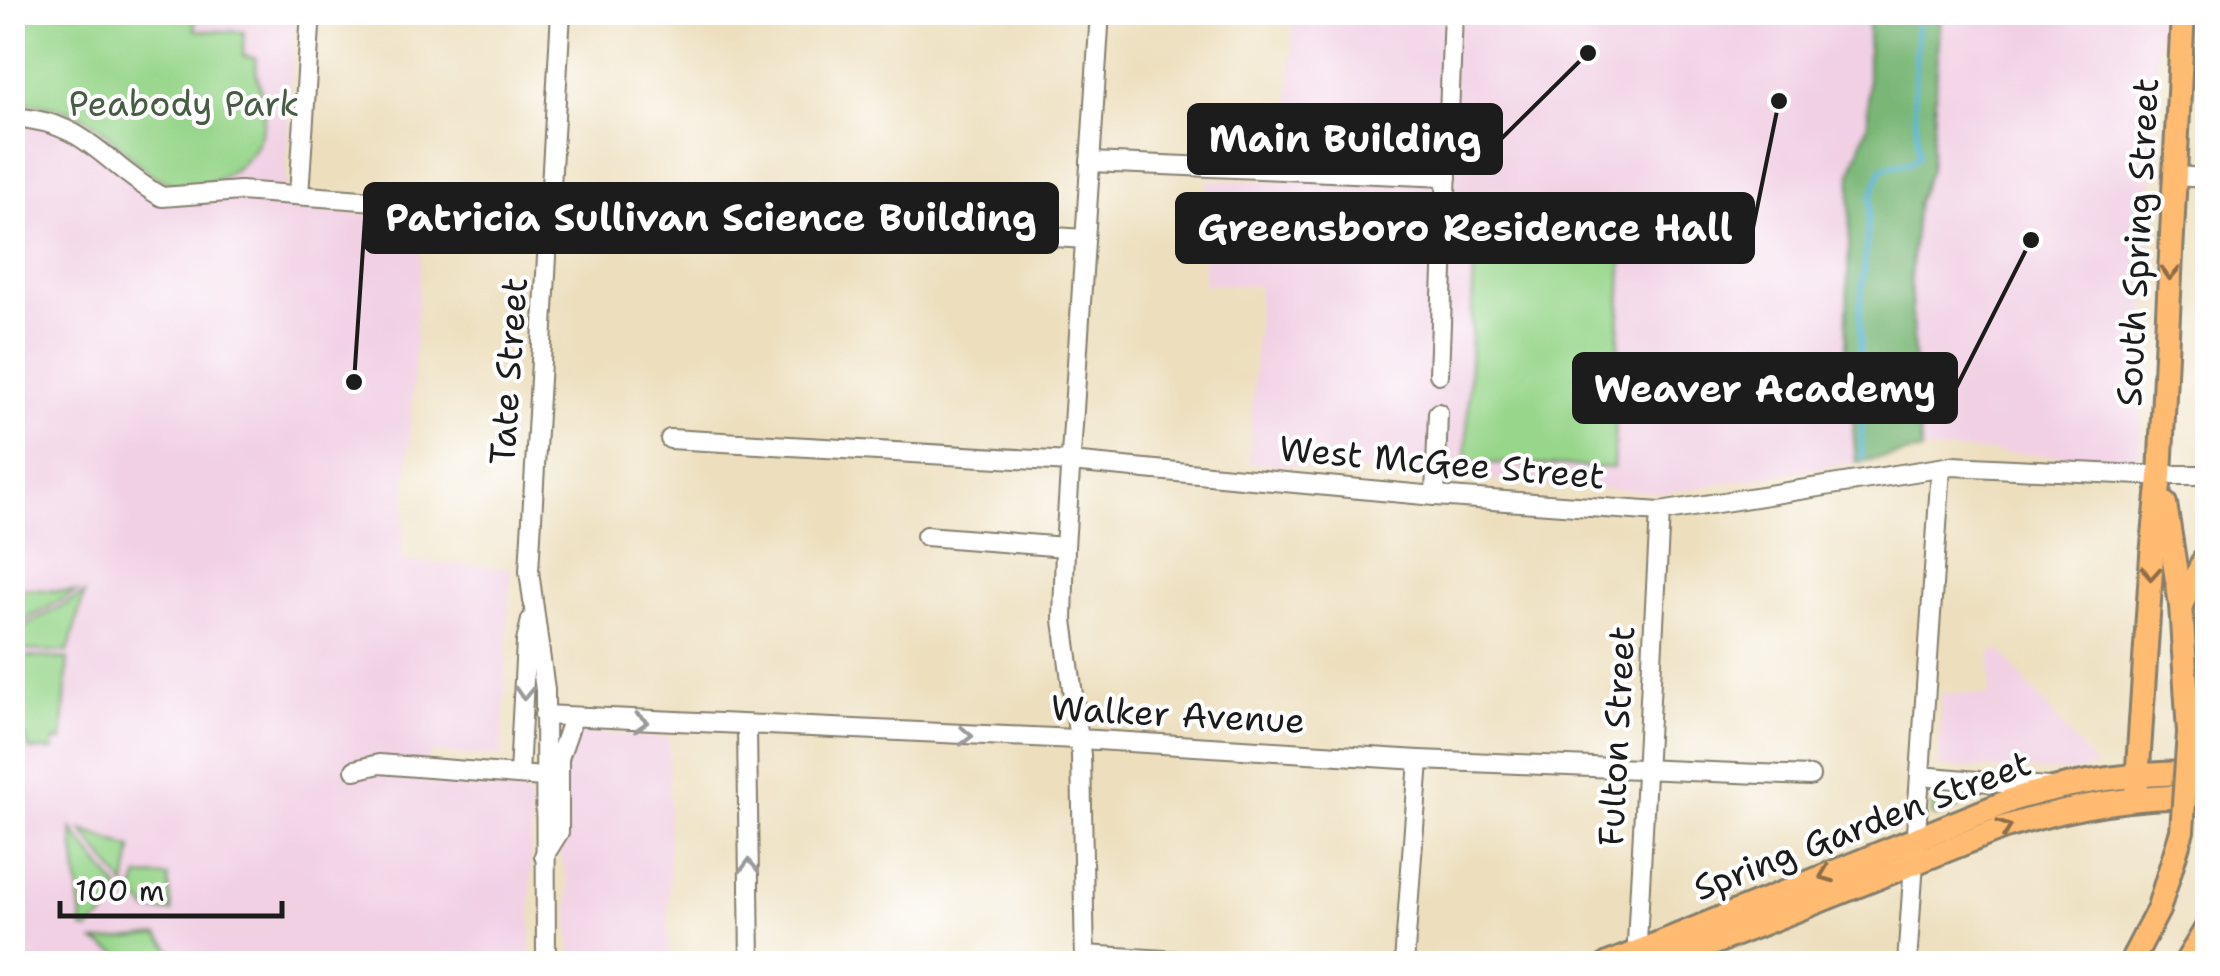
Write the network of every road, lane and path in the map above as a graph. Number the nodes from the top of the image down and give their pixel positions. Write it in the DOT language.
graph roads {
  1 [pos="311,12"];
  2 [pos="561,12"];
  3 [pos="1100,12"];
  4 [pos="1453,12"];
  5 [pos="2183,12"];
  6 [pos="12,117"];
  7 [pos="1090,162"];
  8 [pos="2174,176"];
  9 [pos="1447,177"];
  10 [pos="2208,178"];
  11 [pos="300,196"];
  12 [pos="552,204"];
  13 [pos="1086,238"];
  14 [pos="1440,374"];
  15 [pos="1438,413"];
  16 [pos="670,438"];
  17 [pos="1070,462"];
  18 [pos="1941,468"];
  19 [pos="2208,475"];
  20 [pos="2160,476"];
  21 [pos="1434,496"];
  22 [pos="1660,512"];
  23 [pos="926,536"];
  24 [pos="1065,547"];
  25 [pos="2208,552"];
  26 [pos="2181,606"];
  27 [pos="533,614"];
  28 [pos="544,715"];
  29 [pos="573,718"];
  30 [pos="747,727"];
  31 [pos="1079,741"];
  32 [pos="1419,760"];
  33 [pos="1648,768"];
  34 [pos="354,770"];
  35 [pos="2208,772"];
  36 [pos="519,774"];
  37 [pos="1810,776"];
  38 [pos="1920,776"];
  39 [pos="543,777"];
  40 [pos="2137,785"];
  41 [pos="2054,787"];
  42 [pos="2208,796"];
  43 [pos="1916,838"];
  44 [pos="544,856"];
  45 [pos="1914,865"];
  46 [pos="2205,931"];
  47 [pos="1637,958"];
  48 [pos="1085,959"];
  49 [pos="546,964"];
  50 [pos="750,964"];
  51 [pos="1229,964"];
  52 [pos="1404,964"];
  53 [pos="1608,964"];
  54 [pos="1661,964"];
  55 [pos="1907,964"];
  56 [pos="2130,964"];
  57 [pos="2185,964"];
  1 -- 11 [label="street"];
  2 -- 12 [label="street, Tate Street"];
  3 -- 7 [label="street"];
  4 -- 9 [label="street"];
  5 -- 8 [label="main road, South Spring Street"];
  6 -- 11 [label="street"];
  7 -- 9 [label="street"];
  7 -- 13 [label="street"];
  8 -- 10 [label="street"];
  8 -- 20 [label="main road, South Spring Street, one-way"];
  9 -- 14 [label="street"];
  11 -- 12 [label="street"];
  12 -- 13 [label="street"];
  12 -- 27 [label="street, Tate Street"];
  13 -- 17 [label="street"];
  15 -- 21 [label="street"];
  16 -- 17 [label="street, West McGee Street"];
  17 -- 21 [label="street, West McGee Street"];
  17 -- 24 [label="street"];
  18 -- 20 [label="street, West McGee Street"];
  18 -- 22 [label="street, West McGee Street"];
  18 -- 38 [label="street"];
  19 -- 20 [label="street, West McGee Street"];
  20 -- 26 [label="main road"];
  20 -- 40 [label="main road, one-way"];
  21 -- 22 [label="street, West McGee Street"];
  22 -- 33 [label="street, Fulton Street"];
  23 -- 24 [label="street"];
  24 -- 31 [label="street"];
  25 -- 26 [label="main road"];
  26 -- 56 [label="main road, bridge"];
  27 -- 28 [label="street, Tate Street"];
  27 -- 36 [label="street, Tate Street, one-way"];
  28 -- 29 [label="street, Walker Avenue"];
  28 -- 39 [label="street, Tate Street"];
  29 -- 30 [label="street, Walker Avenue, one-way"];
  29 -- 44 [label="street, Tate Street"];
  30 -- 31 [label="street, Walker Avenue, one-way"];
  50 -- 30 [label="street, one-way"];
  31 -- 32 [label="street, Walker Avenue"];
  31 -- 48 [label="street"];
  32 -- 33 [label="street, Walker Avenue"];
  32 -- 52 [label="street"];
  33 -- 37 [label="street, Walker Avenue"];
  33 -- 47 [label="street, Fulton Street"];
  34 -- 36 [label="street"];
  35 -- 40 [label="main road, Spring Garden Street"];
  36 -- 39 [label="street"];
  38 -- 41 [label="street"];
  38 -- 43 [label="street"];
  39 -- 44 [label="street, Tate Street"];
  40 -- 41 [label="main road, Spring Garden Street"];
  40 -- 42 [label="main road, Spring Garden Street"];
  45 -- 40 [label="main road, Spring Garden Street, one-way"];
  41 -- 43 [label="main road, Spring Garden Street"];
  43 -- 45 [label="street"];
  43 -- 47 [label="main road, Spring Garden Street, one-way"];
  44 -- 49 [label="street, Tate Street"];
  45 -- 54 [label="main road, Spring Garden Street"];
  45 -- 55 [label="street"];
  46 -- 57 [label="main road"];
  47 -- 53 [label="main road, Spring Garden Street"];
  48 -- 51 [label="street"];
}
